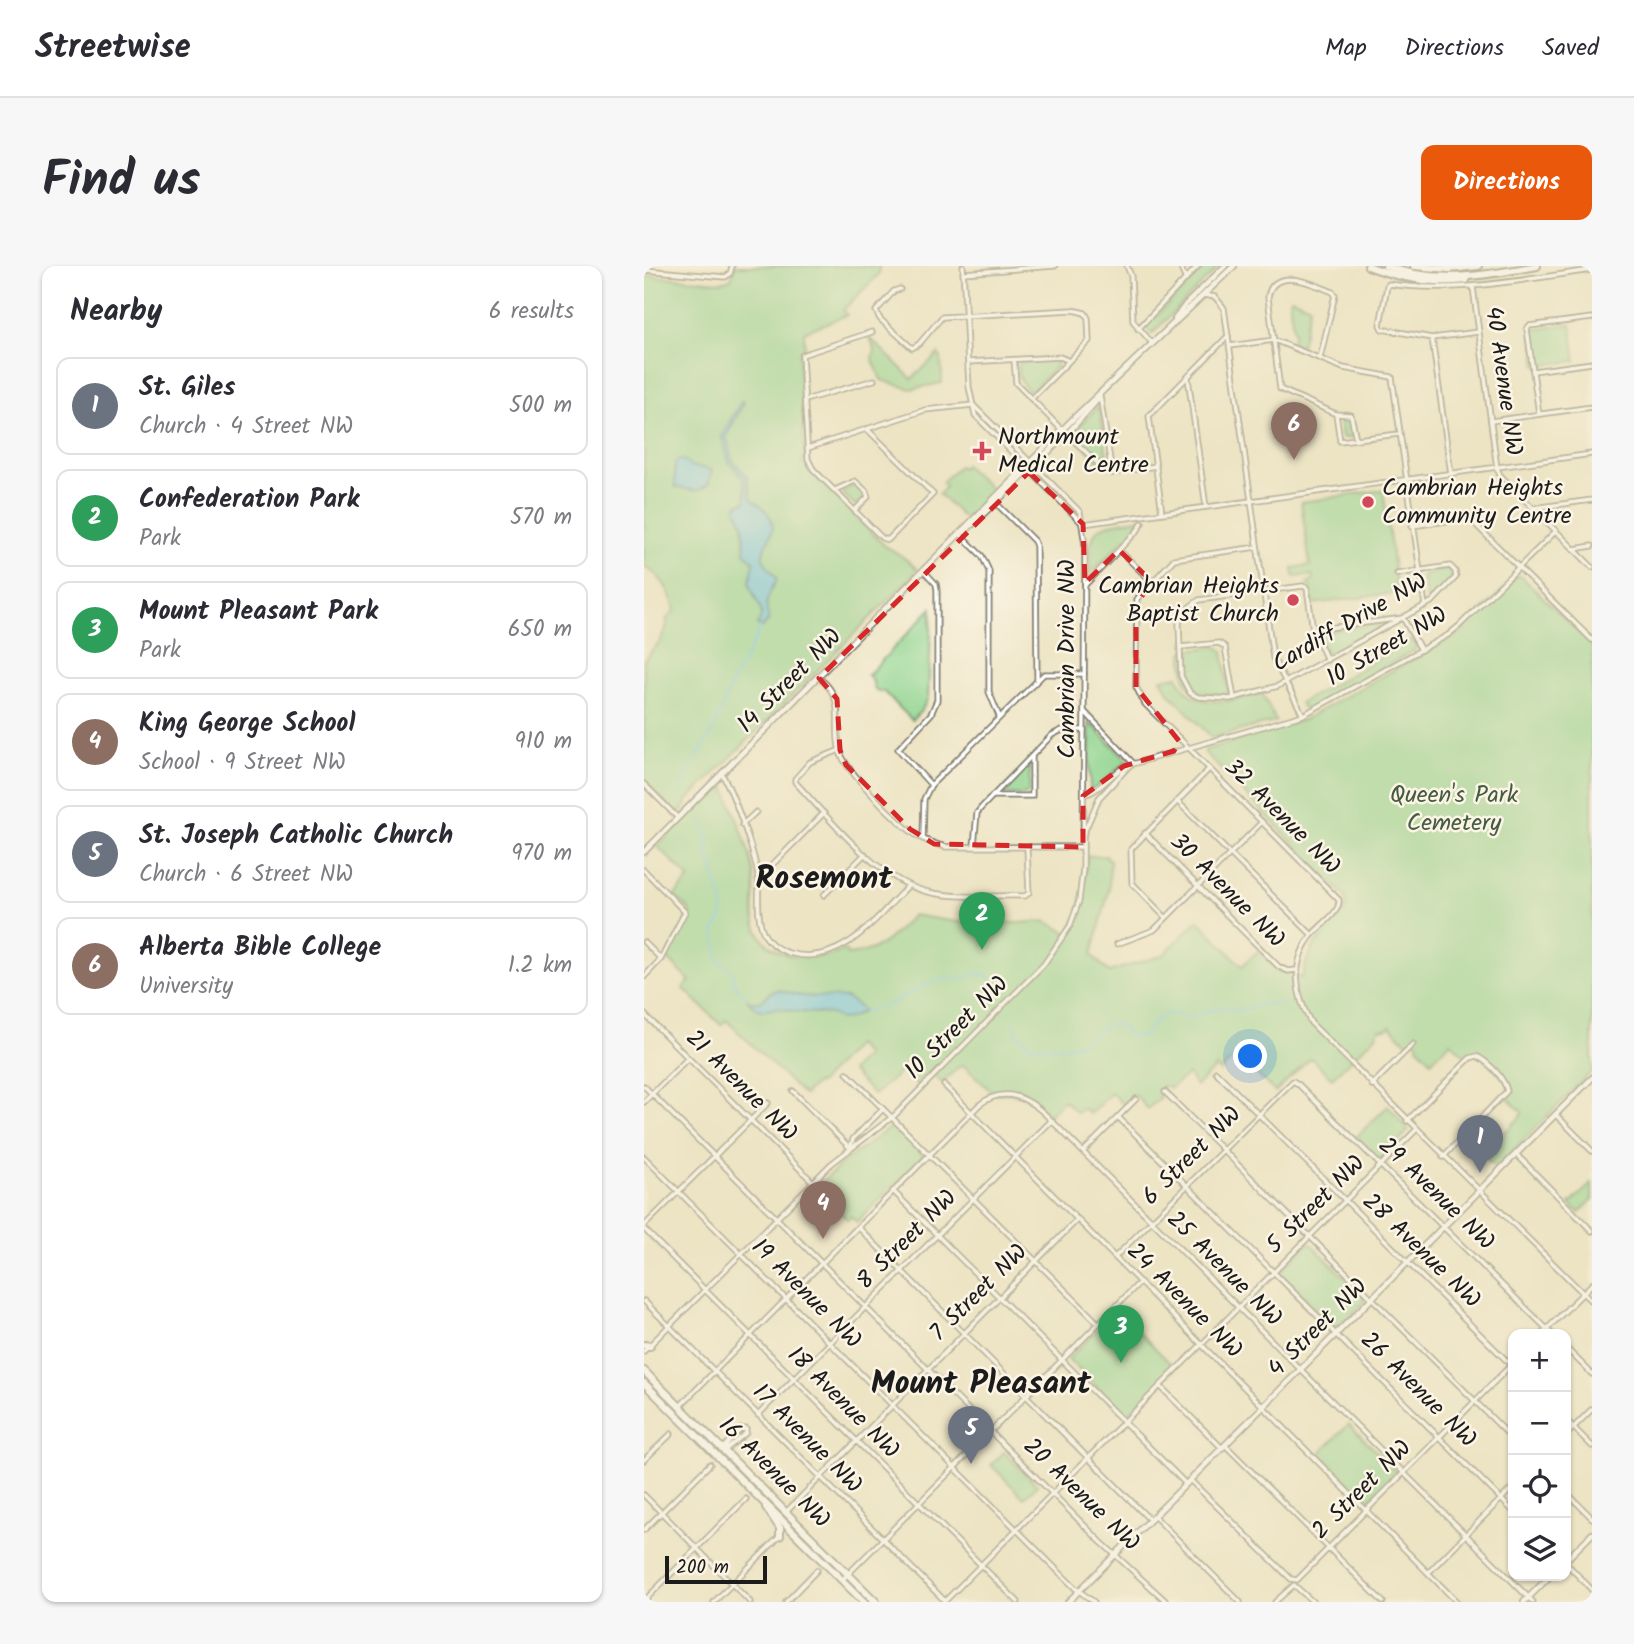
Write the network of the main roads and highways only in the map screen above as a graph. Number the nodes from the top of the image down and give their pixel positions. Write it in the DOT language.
graph roads {
  1 [pos="1225,266"];
  2 [pos="1234,266"];
  3 [pos="1368,266"];
  4 [pos="1386,266"];
  5 [pos="1414,266"];
  6 [pos="1478,266"];
  7 [pos="1538,266"];
  8 [pos="1446,267"];
  9 [pos="1479,276"];
  10 [pos="1168,328"];
  11 [pos="1027,470"];
  12 [pos="961,535"];
  13 [pos="644,852"];
  14 [pos="1592,1079"];
  15 [pos="644,1371"];
  16 [pos="644,1384"];
  17 [pos="763,1502"];
  18 [pos="1592,1534"];
  19 [pos="780,1536"];
  20 [pos="1571,1557"];
  21 [pos="1546,1581"];
  22 [pos="1529,1600"];
  23 [pos="864,1602"];
  24 [pos="876,1602"];
  25 [pos="1068,1602"];
  1 -- 10 [label="main road, 14 Street NW"];
  2 -- 10 [label="main road, 14 Street NW"];
  3 -- 9 [label="main road"];
  4 -- 9 [label="main road"];
  5 -- 8 [label="main road"];
  6 -- 8 [label="main road"];
  7 -- 9 [label="main road"];
  10 -- 11 [label="main road, 14 Street NW"];
  11 -- 12 [label="main road, 14 Street NW"];
  11 -- 12 [label="main road, 14 Street NW"];
  12 -- 13 [label="main road, 14 Street NW"];
  14 -- 25 [label="main road, 4 Street NW"];
  15 -- 24 [label="main road, 16 Avenue NW"];
  16 -- 17 [label="main road, 16 Avenue NW"];
  17 -- 19 [label="main road"];
  17 -- 23 [label="main road, 16 Avenue NW"];
  18 -- 20 [label="main road"];
  21 -- 22 [label="main road"];
}
